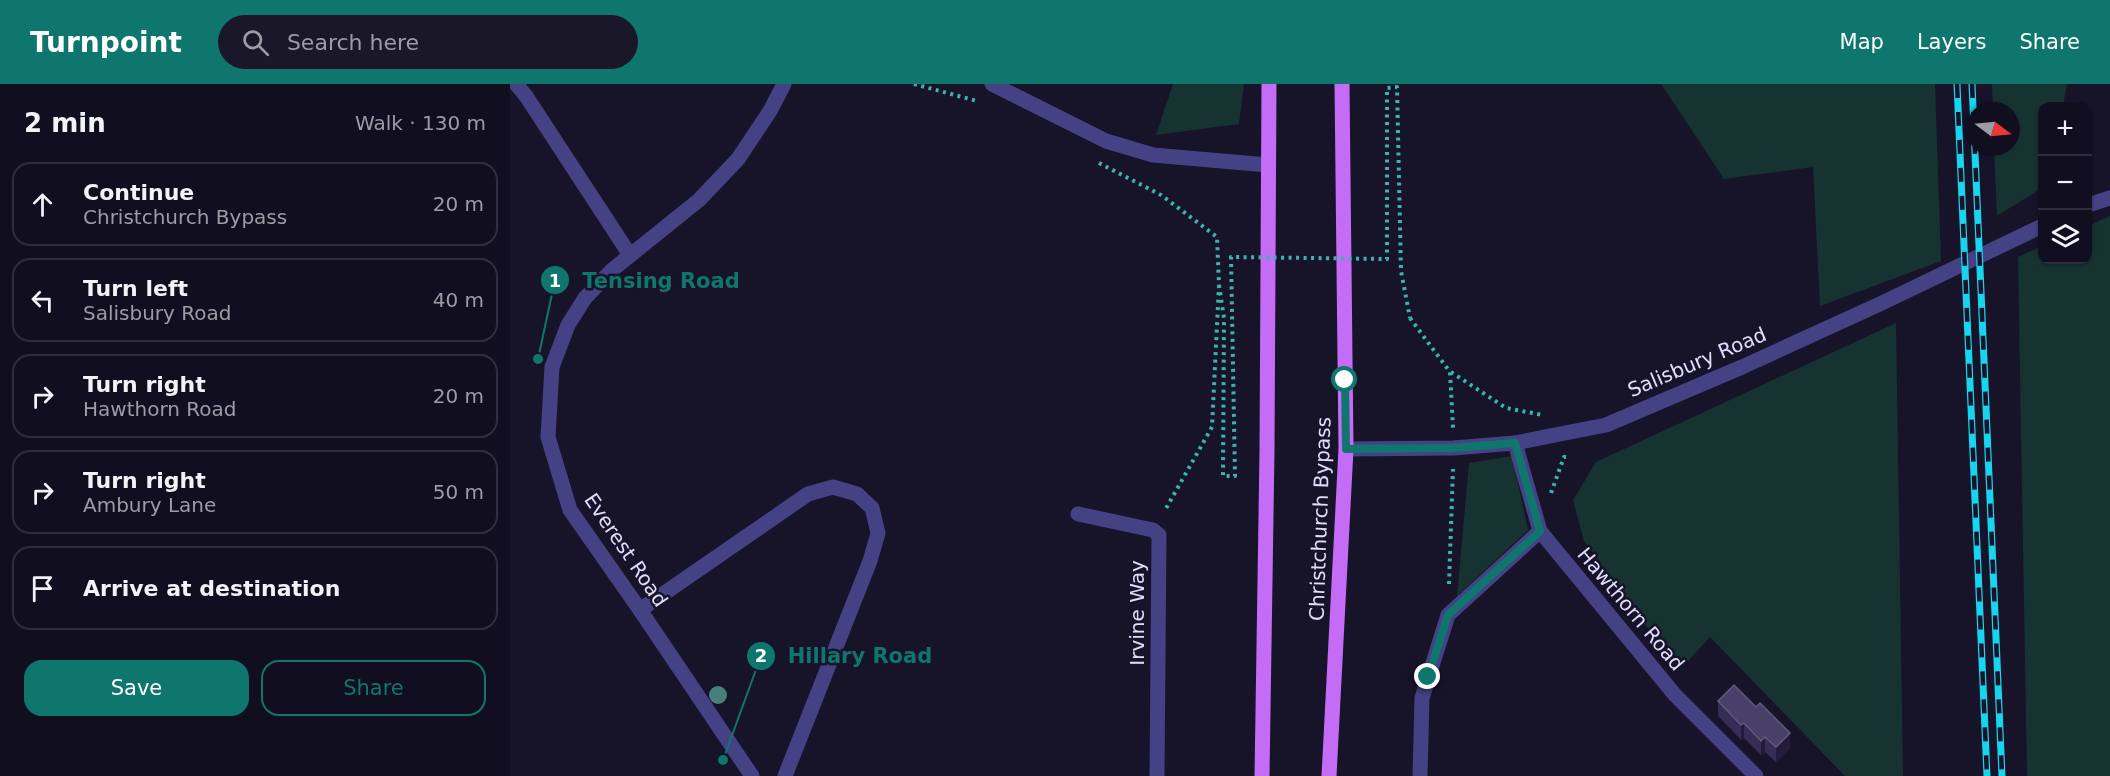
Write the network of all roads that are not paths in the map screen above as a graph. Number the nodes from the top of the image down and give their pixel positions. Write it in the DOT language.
graph roads {
  1 [pos="516,84"];
  2 [pos="784,84"];
  3 [pos="992,84"];
  4 [pos="1269,84"];
  5 [pos="1342,84"];
  6 [pos="1268,165"];
  7 [pos="2110,198"];
  8 [pos="2092,204"];
  9 [pos="2038,228"];
  10 [pos="630,255"];
  11 [pos="1515,443"];
  12 [pos="1346,449"];
  13 [pos="1078,514"];
  14 [pos="1540,531"];
  15 [pos="640,610"];
  16 [pos="752,776"];
  17 [pos="785,776"];
  18 [pos="1157,776"];
  19 [pos="1262,776"];
  20 [pos="1329,776"];
  21 [pos="1420,776"];
  22 [pos="1756,776"];
  1 -- 10 [label="street"];
  2 -- 10 [label="street, Everest Road"];
  3 -- 6 [label="street"];
  4 -- 6 [label="main road"];
  5 -- 12 [label="main road, Christchurch Bypass"];
  6 -- 19 [label="main road"];
  7 -- 8 [label="street"];
  9 -- 11 [label="street, Salisbury Road"];
  10 -- 15 [label="street, Everest Road"];
  11 -- 12 [label="street, Salisbury Road"];
  11 -- 14 [label="street, Hawthorn Road"];
  12 -- 20 [label="main road, Christchurch Bypass"];
  13 -- 18 [label="street, Irvine Way"];
  14 -- 21 [label="street"];
  14 -- 22 [label="street, Hawthorn Road"];
  15 -- 16 [label="street, Everest Road"];
  15 -- 17 [label="street"];
}
